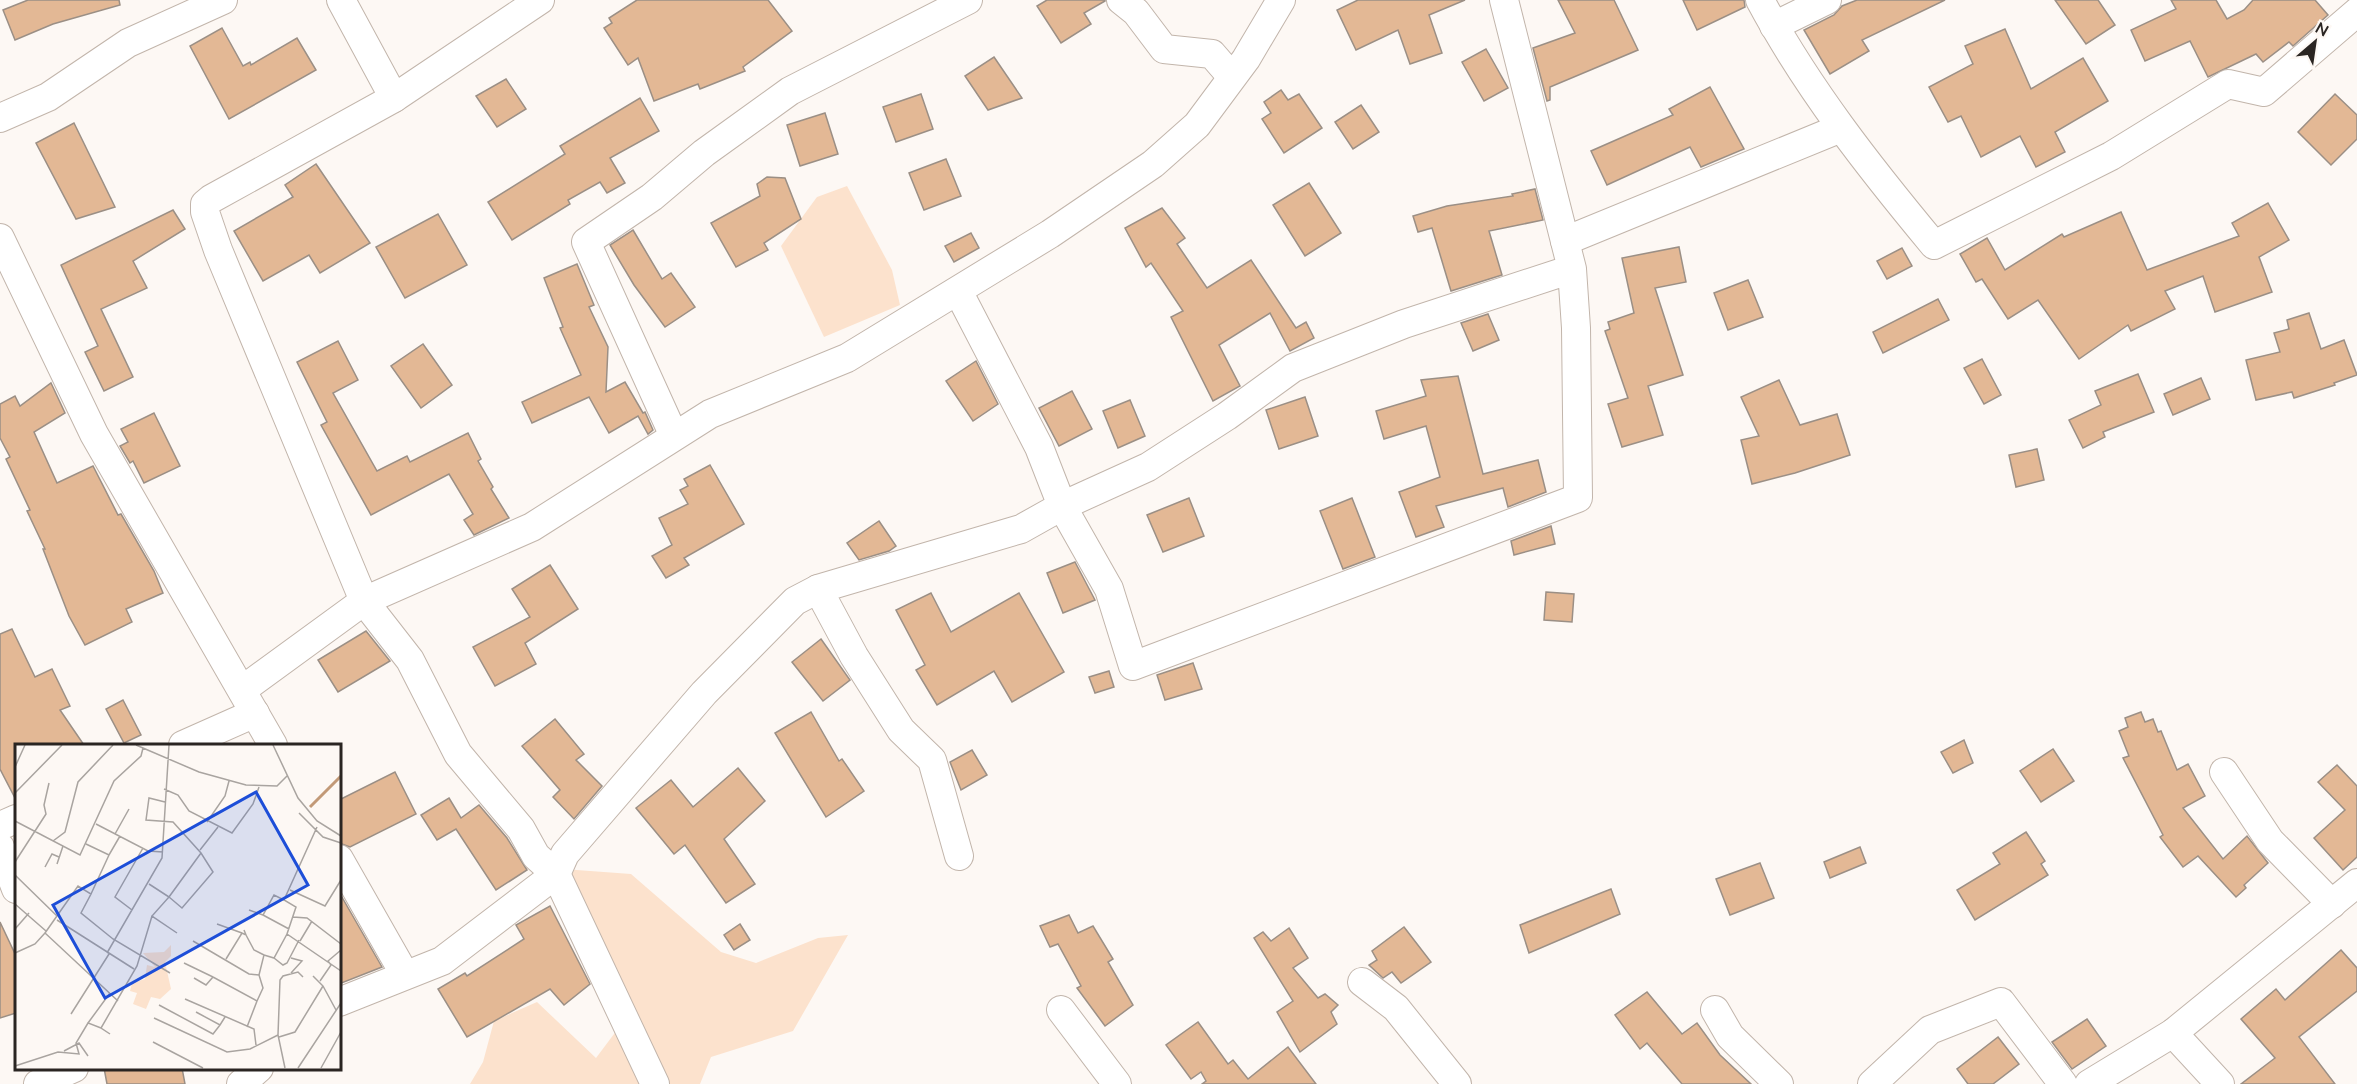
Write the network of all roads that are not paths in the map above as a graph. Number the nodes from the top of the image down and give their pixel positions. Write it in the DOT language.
graph roads {
  1 [pos="223,0"];
  2 [pos="341,0"];
  3 [pos="540,0"];
  4 [pos="968,0"];
  5 [pos="1121,0"];
  6 [pos="1281,0"];
  7 [pos="1504,0"];
  8 [pos="1760,0"];
  9 [pos="1827,0"];
  10 [pos="2357,12"];
  11 [pos="1774,26"];
  12 [pos="1231,76"];
  13 [pos="394,98"];
  14 [pos="0,118"];
  15 [pos="1841,128"];
  16 [pos="0,238"];
  17 [pos="1564,241"];
  18 [pos="1572,269"];
  19 [pos="958,291"];
  20 [pos="674,436"];
  21 [pos="1062,506"];
  22 [pos="818,589"];
  23 [pos="364,601"];
  24 [pos="248,701"];
  25 [pos="184,744"];
  26 [pos="272,744"];
  27 [pos="2224,772"];
  28 [pos="15,819"];
  29 [pos="0,826"];
  30 [pos="0,847"];
  31 [pos="959,856"];
  32 [pos="340,862"];
  33 [pos="556,874"];
  34 [pos="2357,883"];
  35 [pos="15,886"];
  36 [pos="2332,904"];
  37 [pos="405,975"];
  38 [pos="1362,982"];
  39 [pos="340,1002"];
  40 [pos="1061,1010"];
  41 [pos="1715,1010"];
  42 [pos="2173,1033"];
  43 [pos="73,1069"];
  44 [pos="75,1069"];
  45 [pos="258,1069"];
  46 [pos="38,1084"];
  47 [pos="80,1084"];
  48 [pos="241,1084"];
  49 [pos="655,1084"];
  50 [pos="1117,1084"];
  51 [pos="1457,1084"];
  52 [pos="1779,1084"];
  53 [pos="1872,1084"];
  54 [pos="2063,1084"];
  55 [pos="2089,1084"];
  56 [pos="2220,1084"];
  1 -- 14 [label="street"];
  2 -- 13 [label="street"];
  3 -- 13 [label="street"];
  4 -- 20 [label="street"];
  5 -- 12 [label="street"];
  6 -- 12 [label="street"];
  7 -- 17 [label="street"];
  8 -- 11 [label="street"];
  9 -- 11 [label="street"];
  10 -- 15 [label="street"];
  11 -- 15 [label="street"];
  12 -- 19 [label="street"];
  13 -- 23 [label="street"];
  15 -- 17 [label="street"];
  16 -- 24 [label="street"];
  17 -- 18 [label="street"];
  18 -- 21 [label="street"];
  18 -- 21 [label="street"];
  19 -- 20 [label="street"];
  19 -- 21 [label="street"];
  20 -- 23 [label="street"];
  21 -- 22 [label="street"];
  22 -- 31 [label="street"];
  22 -- 33 [label="street"];
  23 -- 24 [label="street"];
  23 -- 33 [label="street"];
  24 -- 25 [label="street"];
  24 -- 26 [label="street"];
  27 -- 36 [label="street"];
  28 -- 29 [label="street"];
  30 -- 35 [label="street"];
  32 -- 37 [label="street"];
  33 -- 37 [label="street"];
  33 -- 49 [label="street"];
  34 -- 36 [label="street"];
  36 -- 42 [label="street"];
  37 -- 39 [label="street"];
  38 -- 51 [label="street"];
  40 -- 50 [label="street"];
  41 -- 52 [label="street"];
  42 -- 55 [label="street"];
  42 -- 56 [label="street"];
  43 -- 46 [label="street"];
  44 -- 47 [label="street"];
  45 -- 48 [label="street"];
  53 -- 54 [label="street"];
}
